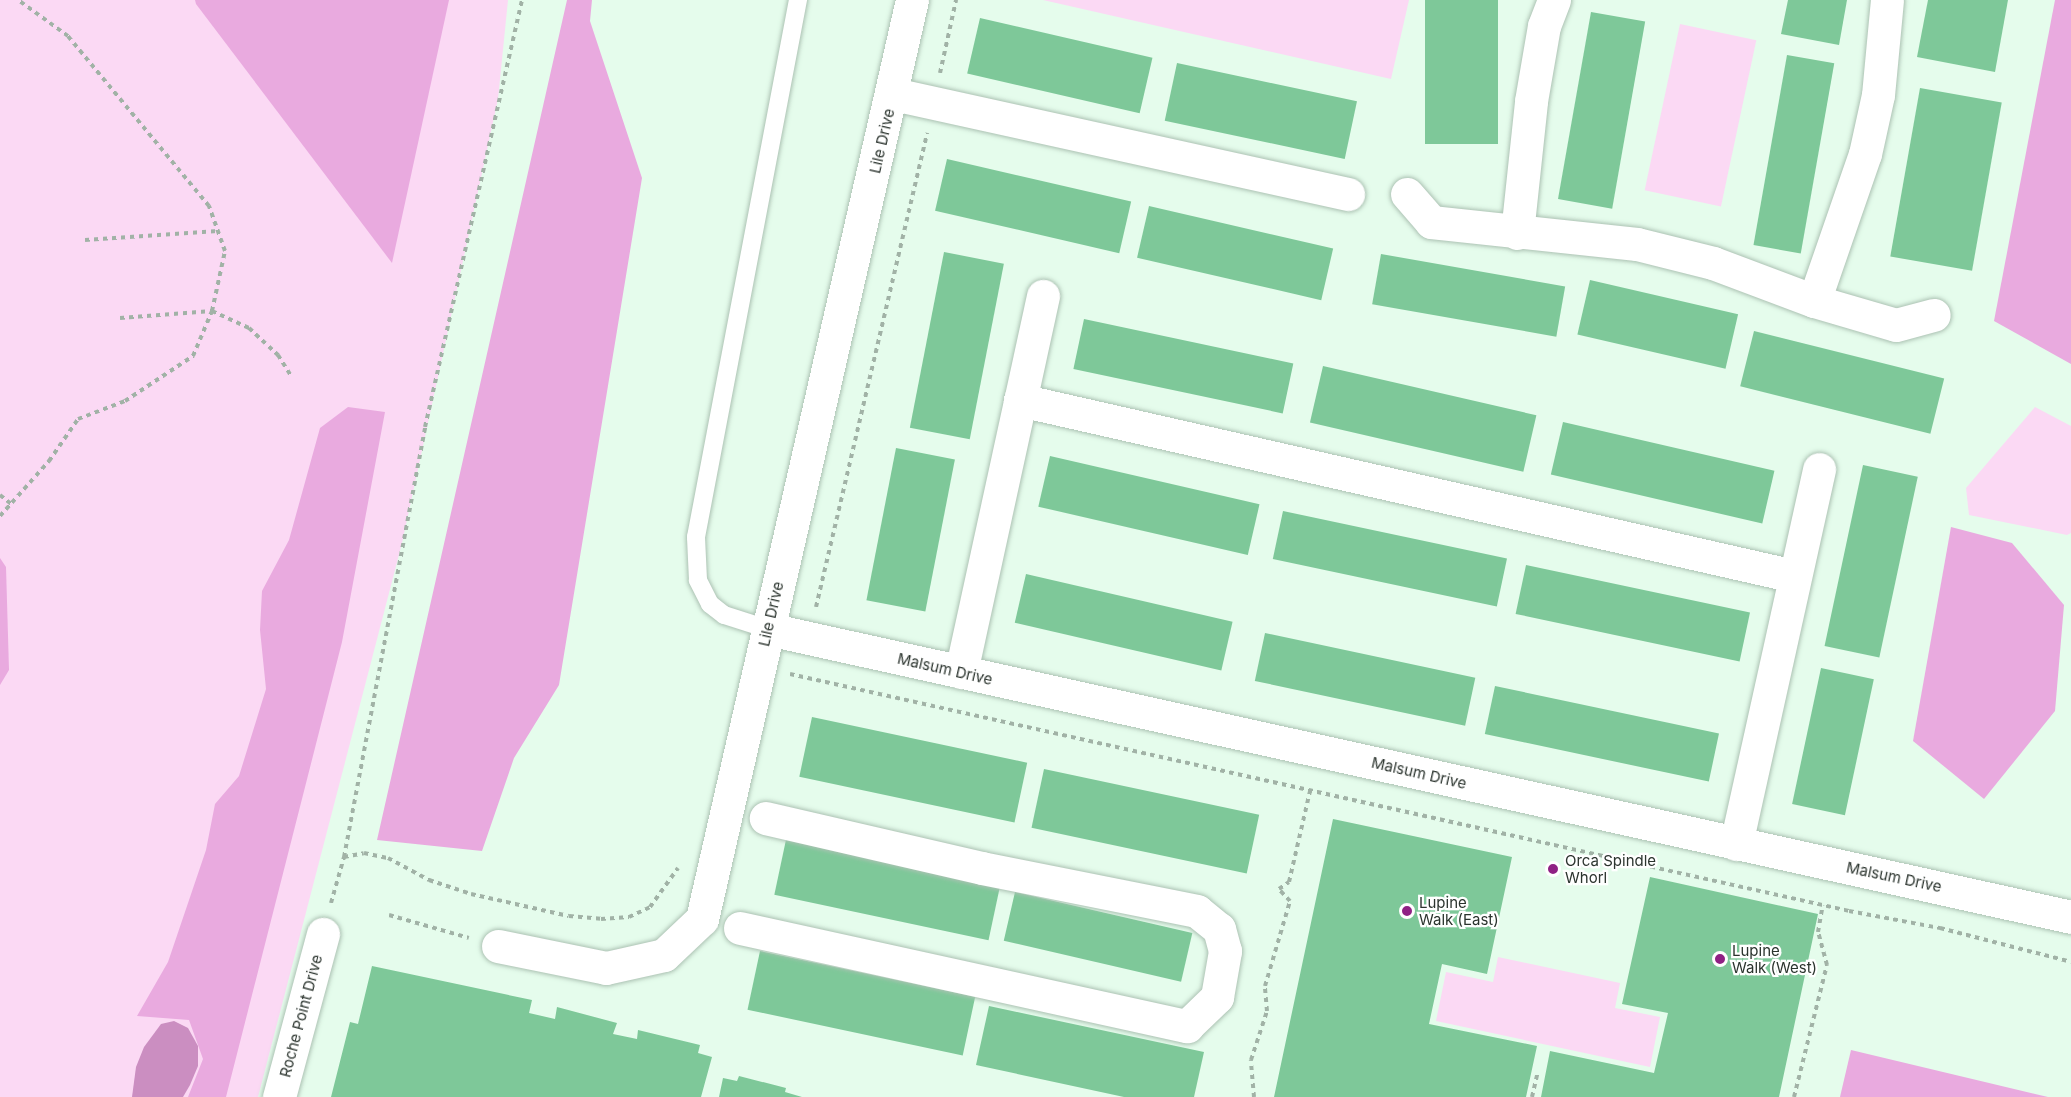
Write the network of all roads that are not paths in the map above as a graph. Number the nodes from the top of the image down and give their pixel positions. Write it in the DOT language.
graph roads {
  1 [pos="798,0"];
  2 [pos="912,0"];
  3 [pos="1554,0"];
  4 [pos="1887,0"];
  5 [pos="893,94"];
  6 [pos="1347,194"];
  7 [pos="1407,194"];
  8 [pos="1517,233"];
  9 [pos="1043,296"];
  10 [pos="1814,301"];
  11 [pos="1934,315"];
  12 [pos="1020,400"];
  13 [pos="1819,468"];
  14 [pos="1794,576"];
  15 [pos="768,629"];
  16 [pos="961,672"];
  17 [pos="766,818"];
  18 [pos="1736,844"];
  19 [pos="2071,917"];
  20 [pos="740,928"];
  21 [pos="323,934"];
  22 [pos="498,946"];
  23 [pos="279,1097"];
  1 -- 15 [label="lane"];
  2 -- 5 [label="street, Lile Drive"];
  3 -- 8 [label="street"];
  4 -- 10 [label="street"];
  5 -- 6 [label="street, Lile Drive"];
  5 -- 15 [label="street, Lile Drive"];
  7 -- 8 [label="street"];
  8 -- 10 [label="street"];
  9 -- 12 [label="street"];
  10 -- 11 [label="street"];
  12 -- 14 [label="street"];
  12 -- 16 [label="street"];
  13 -- 14 [label="street"];
  14 -- 18 [label="street"];
  15 -- 16 [label="street, Malsum Drive"];
  15 -- 22 [label="street, Lile Drive"];
  16 -- 18 [label="street, Malsum Drive"];
  17 -- 20 [label="street"];
  18 -- 19 [label="street, Malsum Drive"];
  21 -- 23 [label="street, Roche Point Drive"];
}
